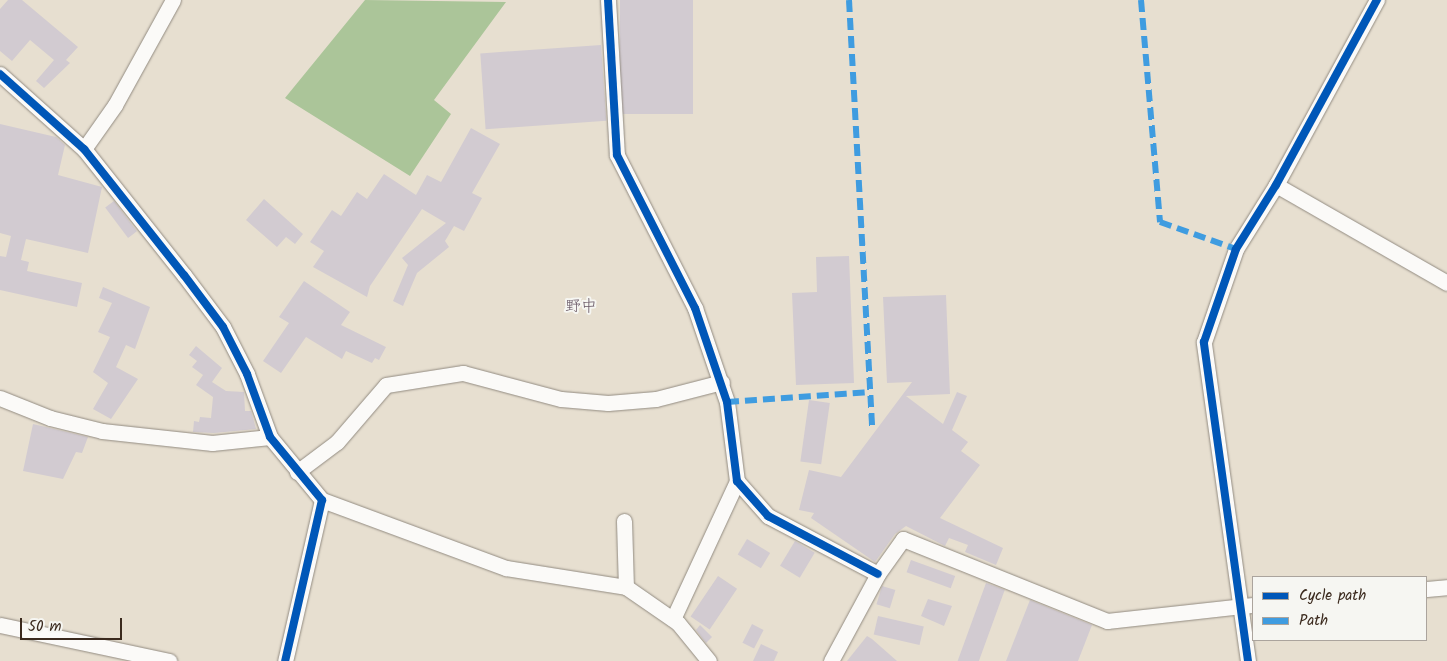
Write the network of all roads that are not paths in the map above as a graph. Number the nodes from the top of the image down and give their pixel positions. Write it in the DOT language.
graph roads {
  1 [pos="173,0"];
  2 [pos="608,0"];
  3 [pos="1377,0"];
  4 [pos="0,74"];
  5 [pos="84,149"];
  6 [pos="1276,185"];
  7 [pos="1447,283"];
  8 [pos="722,382"];
  9 [pos="0,398"];
  10 [pos="270,437"];
  11 [pos="297,472"];
  12 [pos="737,481"];
  13 [pos="322,500"];
  14 [pos="624,521"];
  15 [pos="878,574"];
  16 [pos="626,586"];
  17 [pos="1447,587"];
  18 [pos="1427,589"];
  19 [pos="1247,606"];
  20 [pos="672,619"];
  21 [pos="0,625"];
  22 [pos="169,661"];
  23 [pos="285,661"];
  24 [pos="709,661"];
  25 [pos="831,661"];
  26 [pos="1248,661"];
  1 -- 5 [label="street"];
  2 -- 8 [label="street"];
  3 -- 6 [label="street"];
  4 -- 5 [label="street"];
  5 -- 10 [label="street"];
  6 -- 7 [label="street"];
  6 -- 19 [label="street"];
  8 -- 11 [label="street"];
  8 -- 12 [label="street"];
  9 -- 10 [label="street"];
  10 -- 11 [label="street"];
  11 -- 13 [label="street"];
  12 -- 15 [label="street"];
  12 -- 20 [label="street"];
  13 -- 16 [label="street"];
  13 -- 23 [label="street"];
  14 -- 16 [label="street"];
  15 -- 19 [label="street"];
  15 -- 25 [label="street"];
  16 -- 20 [label="street"];
  17 -- 18 [label="street"];
  19 -- 26 [label="street"];
  20 -- 24 [label="street"];
  21 -- 22 [label="street"];
}
